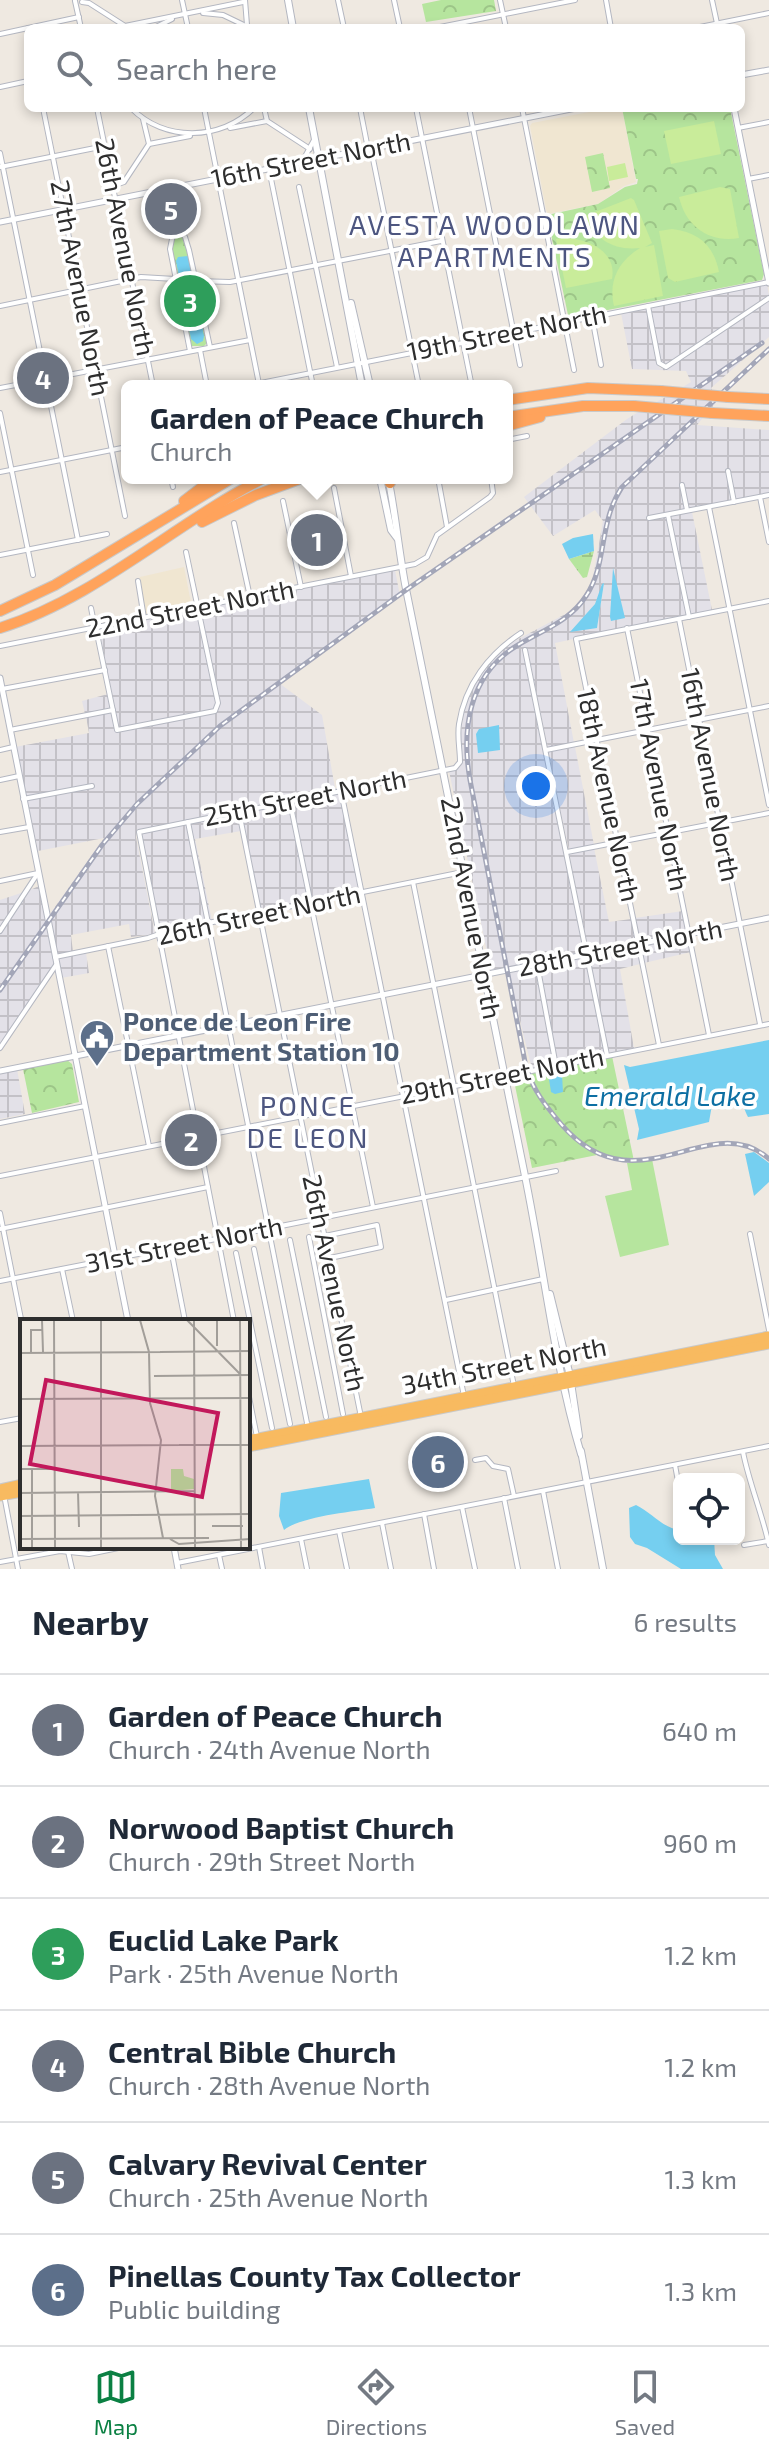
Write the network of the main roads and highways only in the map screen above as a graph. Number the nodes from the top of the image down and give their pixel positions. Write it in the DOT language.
graph roads {
  1 [pos="288,0"];
  2 [pos="292,24"];
  3 [pos="310,112"];
  4 [pos="361,363"];
  5 [pos="362,380"];
  6 [pos="368,380"];
  7 [pos="559,391"];
  8 [pos="513,392"];
  9 [pos="513,399"];
  10 [pos="769,399"];
  11 [pos="617,405"];
  12 [pos="513,416"];
  13 [pos="769,416"];
  14 [pos="513,425"];
  15 [pos="206,484"];
  16 [pos="222,484"];
  17 [pos="254,484"];
  18 [pos="286,484"];
  19 [pos="388,484"];
  20 [pos="156,524"];
  21 [pos="167,537"];
  22 [pos="1,610"];
  23 [pos="4,626"];
  24 [pos="769,1336"];
  25 [pos="769,1344"];
  26 [pos="645,1365"];
  27 [pos="566,1381"];
  28 [pos="253,1443"];
  29 [pos="603,1569"];
  1 -- 2 [label="main road"];
  3 -- 4 [label="main road"];
  4 -- 5 [label="main road"];
  4 -- 6 [label="main road"];
  7 -- 8 [label="highway"];
  7 -- 9 [label="highway"];
  7 -- 10 [label="highway, bridge"];
  11 -- 12 [label="highway"];
  11 -- 13 [label="highway, bridge"];
  11 -- 14 [label="highway"];
  15 -- 20 [label="highway"];
  16 -- 20 [label="highway"];
  17 -- 21 [label="highway"];
  18 -- 21 [label="highway"];
  19 -- 27 [label="main road, 22nd Avenue North"];
  20 -- 22 [label="highway"];
  21 -- 23 [label="highway"];
  24 -- 26 [label="highway, 34th Street North"];
  25 -- 26 [label="highway, 34th Street North"];
  26 -- 27 [label="highway, 34th Street North"];
  27 -- 28 [label="highway, 34th Street North"];
  27 -- 29 [label="main road, 22nd Avenue North"];
}
